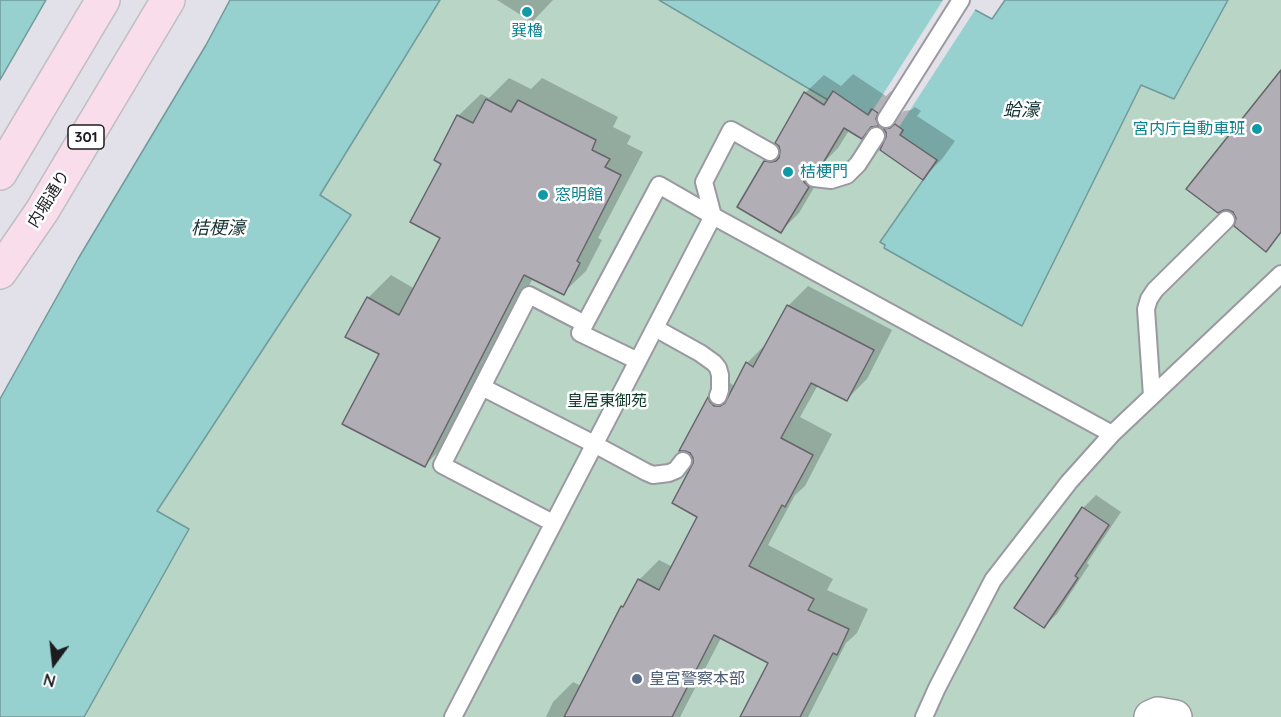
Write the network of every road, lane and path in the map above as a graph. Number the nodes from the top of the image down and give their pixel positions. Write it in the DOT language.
graph roads {
  1 [pos="103,0"];
  2 [pos="168,0"];
  3 [pos="961,0"];
  4 [pos="886,119"];
  5 [pos="876,136"];
  6 [pos="770,152"];
  7 [pos="0,172"];
  8 [pos="814,178"];
  9 [pos="713,216"];
  10 [pos="1226,220"];
  11 [pos="0,272"];
  12 [pos="1281,274"];
  13 [pos="585,324"];
  14 [pos="655,328"];
  15 [pos="638,361"];
  16 [pos="482,387"];
  17 [pos="718,396"];
  18 [pos="1152,396"];
  19 [pos="1112,434"];
  20 [pos="594,444"];
  21 [pos="683,461"];
  22 [pos="553,523"];
  23 [pos="453,717"];
  24 [pos="924,717"];
  25 [pos="1150,717"];
  26 [pos="1174,717"];
  1 -- 7 [label="main road"];
  2 -- 11 [label="main road, 内堀通り / 301"];
  3 -- 4 [label="lane"];
  5 -- 8 [label="lane"];
  6 -- 9 [label="lane"];
  9 -- 13 [label="lane"];
  9 -- 14 [label="lane"];
  9 -- 19 [label="lane"];
  10 -- 18 [label="lane"];
  12 -- 18 [label="lane"];
  13 -- 15 [label="lane"];
  13 -- 16 [label="lane"];
  14 -- 15 [label="lane"];
  14 -- 17 [label="lane"];
  15 -- 20 [label="lane"];
  16 -- 20 [label="lane"];
  16 -- 22 [label="lane"];
  18 -- 19 [label="lane"];
  19 -- 24 [label="lane"];
  20 -- 21 [label="lane"];
  20 -- 22 [label="lane"];
  22 -- 23 [label="lane"];
  25 -- 26 [label="street"];
}
